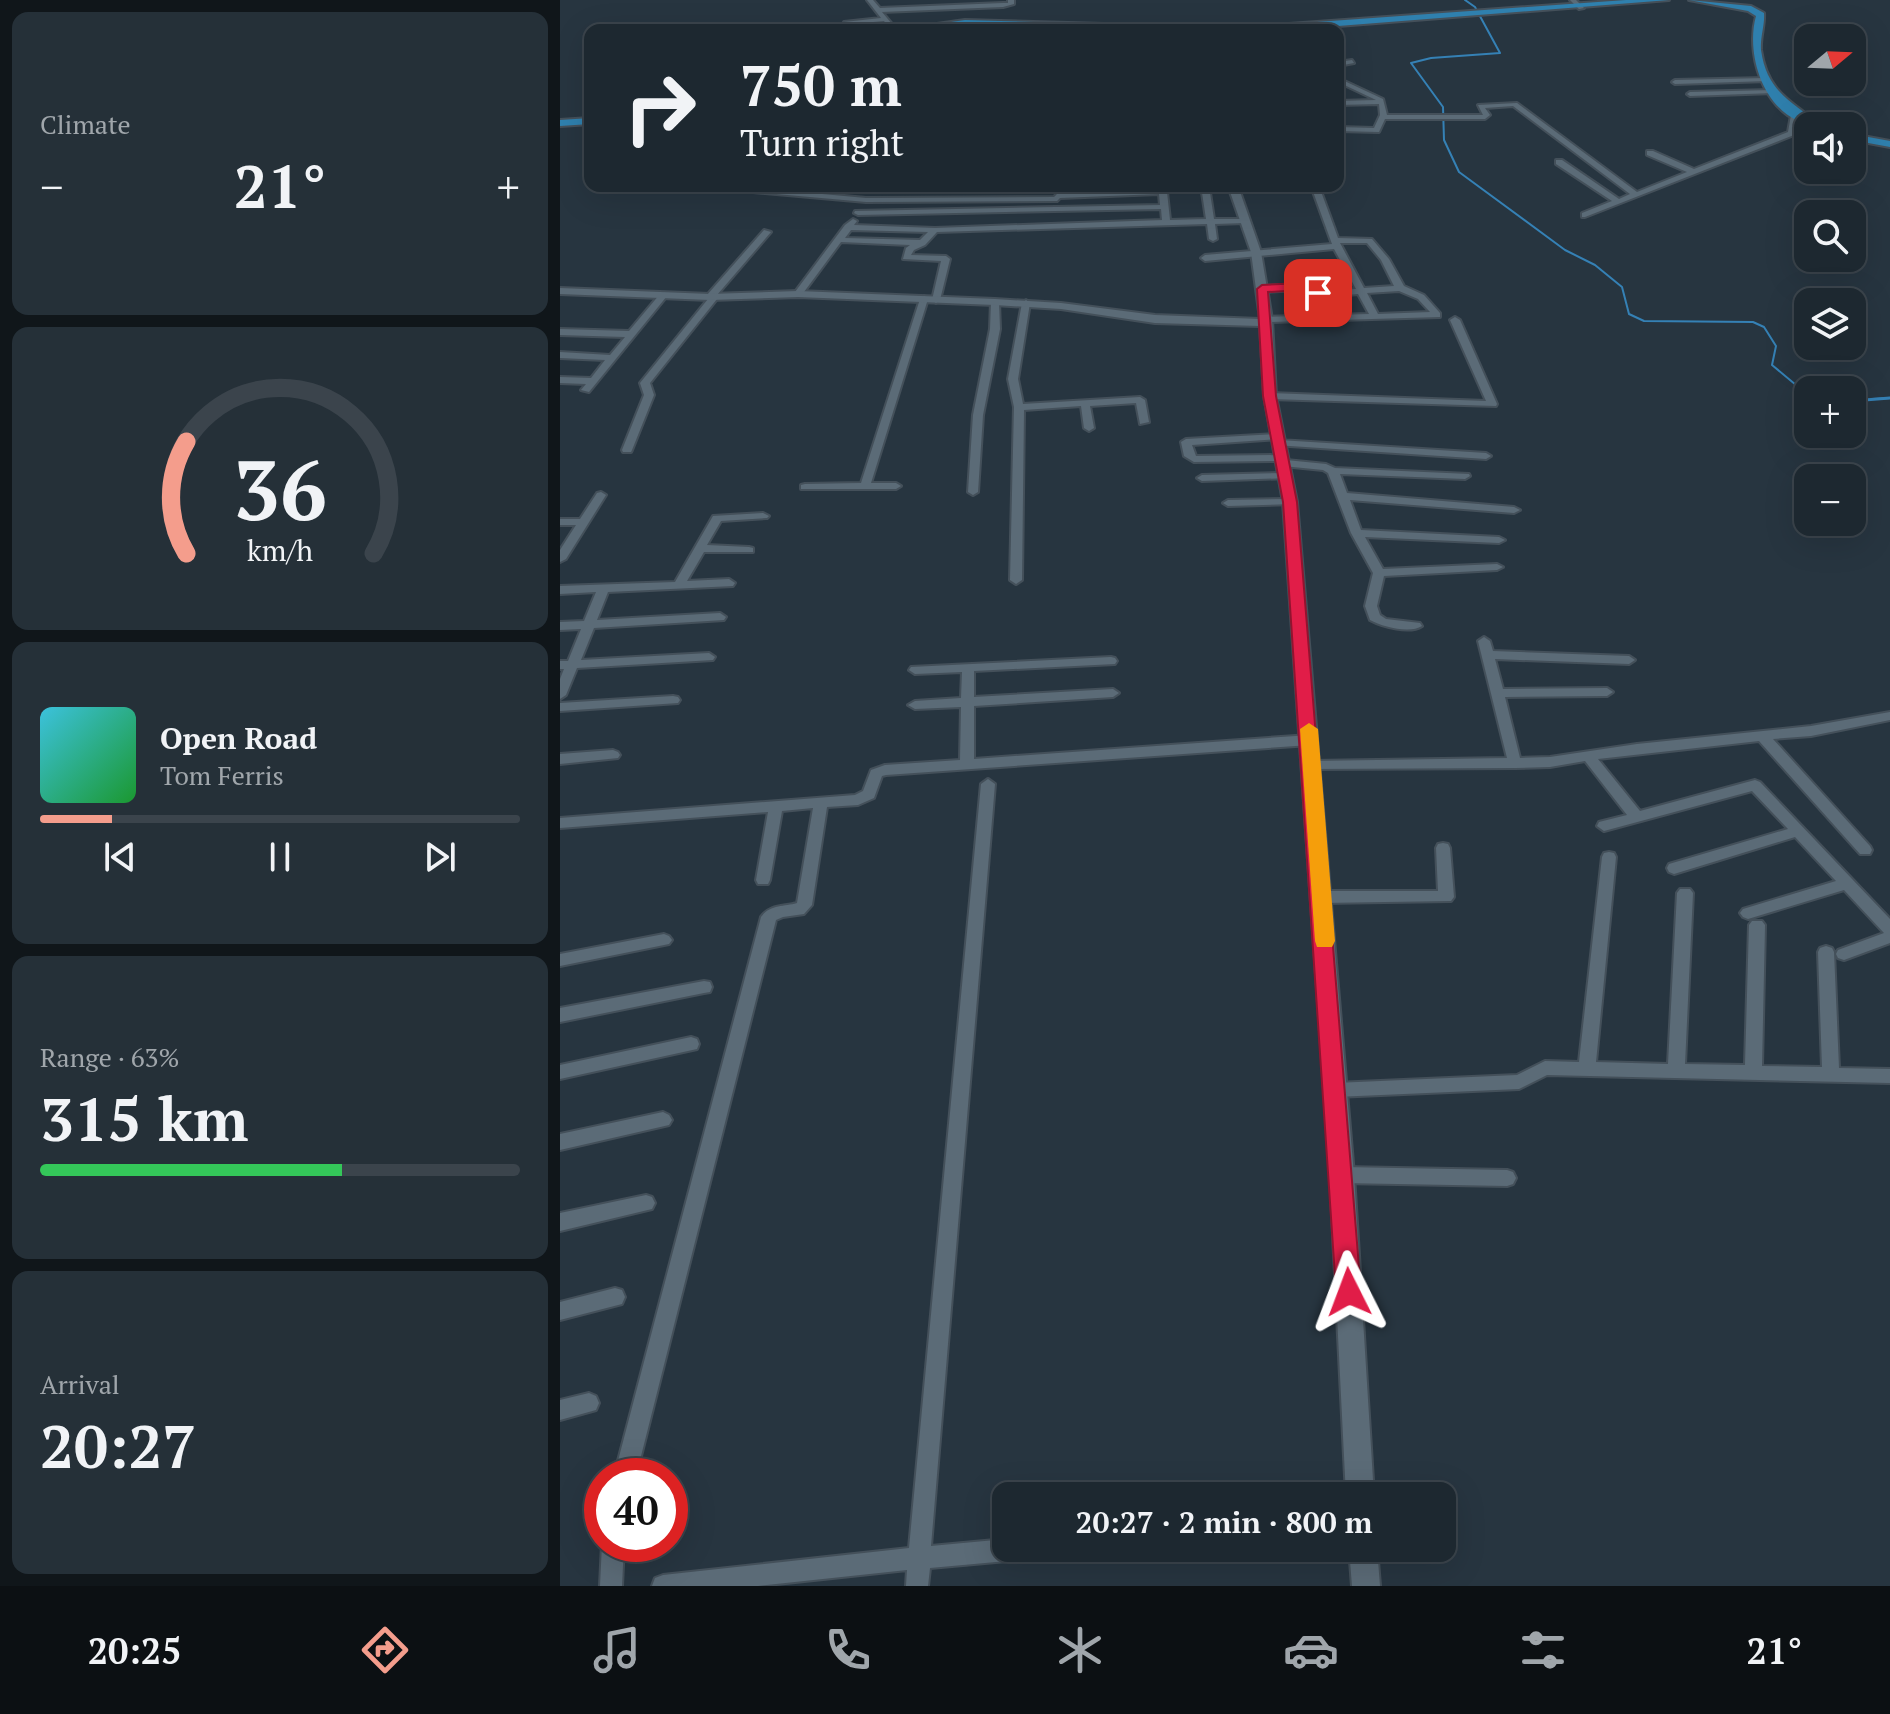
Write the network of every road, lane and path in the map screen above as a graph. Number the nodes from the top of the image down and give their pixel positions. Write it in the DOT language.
graph roads {
  1 [pos="870,0"];
  2 [pos="1011,0"];
  3 [pos="1573,0"];
  4 [pos="1664,0"];
  5 [pos="1694,0"];
  6 [pos="964,7"];
  7 [pos="1581,8"];
  8 [pos="879,10"];
  9 [pos="885,19"];
  10 [pos="965,23"];
  11 [pos="844,24"];
  12 [pos="889,24"];
  13 [pos="956,24"];
  14 [pos="1000,24"];
  15 [pos="1341,24"];
  16 [pos="1352,62"];
  17 [pos="1344,63"];
  18 [pos="1766,80"];
  19 [pos="1675,82"];
  20 [pos="1344,84"];
  21 [pos="1772,92"];
  22 [pos="1690,94"];
  23 [pos="1382,102"];
  24 [pos="1344,103"];
  25 [pos="1794,115"];
  26 [pos="1383,117"];
  27 [pos="584,121"];
  28 [pos="560,123"];
  29 [pos="1344,129"];
  30 [pos="1866,140"];
  31 [pos="1890,144"];
  32 [pos="1650,153"];
  33 [pos="1559,162"];
  34 [pos="1694,172"];
  35 [pos="776,192"];
  36 [pos="870,192"];
  37 [pos="1206,192"];
  38 [pos="1235,192"];
  39 [pos="1317,192"];
  40 [pos="1057,194"];
  41 [pos="1636,195"];
  42 [pos="866,200"];
  43 [pos="1618,202"];
  44 [pos="1164,207"];
  45 [pos="1057,210"];
  46 [pos="858,213"];
  47 [pos="1585,215"];
  48 [pos="1213,221"];
  49 [pos="1245,221"];
  50 [pos="1166,222"];
  51 [pos="848,227"];
  52 [pos="935,230"];
  53 [pos="767,232"];
  54 [pos="1213,239"];
  55 [pos="841,240"];
  56 [pos="922,243"];
  57 [pos="1336,243"];
  58 [pos="1256,252"];
  59 [pos="1205,258"];
  60 [pos="1400,288"];
  61 [pos="1262,289"];
  62 [pos="560,291"];
  63 [pos="1362,291"];
  64 [pos="798,294"];
  65 [pos="663,296"];
  66 [pos="712,297"];
  67 [pos="930,299"];
  68 [pos="995,302"];
  69 [pos="1026,303"];
  70 [pos="1375,317"];
  71 [pos="1455,320"];
  72 [pos="1266,321"];
  73 [pos="560,332"];
  74 [pos="631,334"];
  75 [pos="560,355"];
  76 [pos="612,358"];
  77 [pos="560,380"];
  78 [pos="1270,396"];
  79 [pos="1085,403"];
  80 [pos="1019,407"];
  81 [pos="1144,422"];
  82 [pos="1089,428"];
  83 [pos="627,450"];
  84 [pos="1281,455"];
  85 [pos="1486,456"];
  86 [pos="1333,471"];
  87 [pos="1465,476"];
  88 [pos="1202,478"];
  89 [pos="865,486"];
  90 [pos="896,486"];
  91 [pos="805,487"];
  92 [pos="973,492"];
  93 [pos="601,495"];
  94 [pos="1341,496"];
  95 [pos="1290,502"];
  96 [pos="1228,503"];
  97 [pos="1514,510"];
  98 [pos="763,516"];
  99 [pos="560,522"];
  100 [pos="584,522"];
  101 [pos="1357,533"];
  102 [pos="1499,540"];
  103 [pos="699,548"];
  104 [pos="749,550"];
  105 [pos="561,557"];
  106 [pos="1497,567"];
  107 [pos="1379,573"];
  108 [pos="1016,580"];
  109 [pos="729,583"];
  110 [pos="679,585"];
  111 [pos="604,588"];
  112 [pos="560,590"];
  113 [pos="720,617"];
  114 [pos="589,624"];
  115 [pos="560,626"];
  116 [pos="1416,626"];
  117 [pos="1484,641"];
  118 [pos="1488,655"];
  119 [pos="709,657"];
  120 [pos="1629,660"];
  121 [pos="1111,661"];
  122 [pos="566,665"];
  123 [pos="968,667"];
  124 [pos="915,670"];
  125 [pos="1607,692"];
  126 [pos="1113,693"];
  127 [pos="1498,693"];
  128 [pos="560,695"];
  129 [pos="673,700"];
  130 [pos="967,702"];
  131 [pos="915,705"];
  132 [pos="560,707"];
  133 [pos="1890,716"];
  134 [pos="1762,736"];
  135 [pos="1310,740"];
  136 [pos="613,755"];
  137 [pos="1589,757"];
  138 [pos="560,759"];
  139 [pos="1515,763"];
  140 [pos="967,765"];
  141 [pos="1312,766"];
  142 [pos="988,784"];
  143 [pos="821,803"];
  144 [pos="776,806"];
  145 [pos="1637,817"];
  146 [pos="560,823"];
  147 [pos="1604,826"];
  148 [pos="1799,831"];
  149 [pos="1443,848"];
  150 [pos="1865,850"];
  151 [pos="1609,857"];
  152 [pos="1674,868"];
  153 [pos="763,880"];
  154 [pos="1848,883"];
  155 [pos="1685,893"];
  156 [pos="1321,897"];
  157 [pos="1890,929"];
  158 [pos="1890,937"];
  159 [pos="664,940"];
  160 [pos="1826,952"];
  161 [pos="1844,954"];
  162 [pos="560,960"];
  163 [pos="704,987"];
  164 [pos="560,1015"];
  165 [pos="691,1044"];
  166 [pos="1587,1069"];
  167 [pos="1676,1071"];
  168 [pos="560,1072"];
  169 [pos="1753,1073"];
  170 [pos="1831,1075"];
  171 [pos="1890,1076"];
  172 [pos="1335,1090"];
  173 [pos="663,1120"];
  174 [pos="560,1142"];
  175 [pos="1342,1175"];
  176 [pos="1507,1178"];
  177 [pos="646,1203"];
  178 [pos="560,1222"];
  179 [pos="615,1297"];
  180 [pos="560,1311"];
  181 [pos="589,1403"];
  182 [pos="560,1410"];
  183 [pos="630,1458"];
  184 [pos="1359,1482"];
  185 [pos="992,1551"];
  186 [pos="920,1558"];
  187 [pos="612,1562"];
  188 [pos="1364,1562"];
  189 [pos="611,1586"];
  190 [pos="663,1586"];
  191 [pos="917,1586"];
  192 [pos="1366,1586"];
  1 -- 8 [label="street"];
  2 -- 6 [label="street"];
  3 -- 7 [label="street"];
  4 -- 7 [label="main road"];
  5 -- 18 [label="main road"];
  6 -- 8 [label="street"];
  6 -- 10 [label="street"];
  7 -- 15 [label="main road"];
  8 -- 9 [label="street"];
  9 -- 11 [label="street"];
  9 -- 12 [label="street"];
  10 -- 13 [label="main road"];
  10 -- 14 [label="main road"];
  16 -- 17 [label="street"];
  18 -- 19 [label="street"];
  18 -- 21 [label="main road"];
  20 -- 23 [label="street"];
  21 -- 22 [label="street"];
  21 -- 25 [label="main road"];
  23 -- 24 [label="street"];
  23 -- 26 [label="street"];
  25 -- 34 [label="street"];
  26 -- 29 [label="street"];
  26 -- 41 [label="street"];
  27 -- 28 [label="main road"];
  30 -- 31 [label="main road"];
  32 -- 34 [label="street"];
  33 -- 43 [label="street"];
  34 -- 41 [label="street"];
  35 -- 42 [label="street"];
  36 -- 42 [label="street"];
  37 -- 48 [label="street"];
  38 -- 49 [label="street"];
  39 -- 57 [label="street"];
  40 -- 42 [label="street"];
  40 -- 44 [label="street"];
  40 -- 45 [label="street"];
  41 -- 43 [label="street"];
  42 -- 46 [label="street"];
  43 -- 47 [label="street"];
  44 -- 45 [label="street"];
  44 -- 50 [label="street"];
  45 -- 46 [label="street"];
  46 -- 51 [label="street"];
  48 -- 49 [label="street"];
  48 -- 50 [label="street"];
  48 -- 54 [label="street"];
  49 -- 58 [label="street"];
  50 -- 52 [label="street"];
  51 -- 52 [label="street"];
  51 -- 55 [label="street"];
  52 -- 56 [label="street"];
  53 -- 66 [label="street"];
  55 -- 56 [label="street"];
  55 -- 64 [label="street"];
  56 -- 67 [label="street"];
  57 -- 58 [label="street"];
  57 -- 60 [label="street"];
  57 -- 63 [label="street"];
  58 -- 59 [label="street"];
  58 -- 61 [label="street"];
  60 -- 63 [label="street"];
  60 -- 70 [label="street"];
  61 -- 63 [label="street"];
  61 -- 72 [label="street"];
  62 -- 65 [label="street"];
  63 -- 70 [label="street"];
  64 -- 66 [label="street"];
  64 -- 67 [label="street"];
  65 -- 66 [label="street"];
  65 -- 74 [label="street"];
  66 -- 83 [label="street"];
  67 -- 68 [label="street"];
  67 -- 89 [label="street"];
  68 -- 69 [label="street"];
  68 -- 92 [label="street"];
  69 -- 72 [label="street"];
  69 -- 80 [label="street"];
  70 -- 72 [label="street"];
  71 -- 78 [label="street"];
  72 -- 78 [label="street"];
  73 -- 74 [label="street"];
  74 -- 76 [label="street"];
  75 -- 76 [label="street"];
  76 -- 77 [label="street"];
  78 -- 84 [label="street"];
  79 -- 80 [label="street"];
  79 -- 81 [label="street"];
  79 -- 82 [label="street"];
  80 -- 108 [label="street"];
  84 -- 84 [label="street"];
  84 -- 85 [label="street"];
  84 -- 86 [label="street"];
  84 -- 88 [label="street"];
  84 -- 95 [label="street"];
  86 -- 87 [label="street"];
  86 -- 94 [label="street"];
  89 -- 90 [label="street"];
  89 -- 91 [label="street"];
  93 -- 100 [label="street"];
  94 -- 97 [label="street"];
  94 -- 101 [label="street"];
  95 -- 96 [label="street"];
  95 -- 135 [label="street"];
  98 -- 103 [label="street"];
  99 -- 100 [label="street"];
  100 -- 105 [label="street"];
  101 -- 102 [label="street"];
  101 -- 107 [label="street"];
  103 -- 104 [label="street"];
  103 -- 110 [label="street"];
  106 -- 107 [label="street"];
  107 -- 116 [label="street"];
  109 -- 110 [label="street"];
  110 -- 111 [label="street"];
  111 -- 112 [label="street"];
  111 -- 114 [label="street"];
  113 -- 114 [label="street"];
  114 -- 115 [label="street"];
  114 -- 122 [label="street"];
  117 -- 118 [label="street"];
  118 -- 120 [label="street"];
  118 -- 127 [label="street"];
  119 -- 122 [label="street"];
  121 -- 123 [label="street"];
  122 -- 128 [label="street"];
  123 -- 124 [label="street"];
  123 -- 130 [label="street"];
  125 -- 127 [label="street"];
  126 -- 130 [label="street"];
  127 -- 139 [label="street"];
  129 -- 132 [label="street"];
  130 -- 131 [label="street"];
  130 -- 140 [label="street"];
  133 -- 134 [label="street"];
  134 -- 137 [label="street"];
  134 -- 150 [label="street"];
  135 -- 140 [label="street"];
  135 -- 141 [label="street"];
  136 -- 138 [label="street"];
  137 -- 139 [label="street"];
  137 -- 145 [label="street"];
  139 -- 141 [label="street"];
  140 -- 143 [label="street"];
  141 -- 156 [label="street"];
  142 -- 186 [label="street"];
  143 -- 144 [label="street"];
  143 -- 183 [label="street"];
  144 -- 146 [label="street"];
  144 -- 153 [label="street"];
  145 -- 147 [label="street"];
  145 -- 148 [label="street"];
  148 -- 152 [label="street"];
  148 -- 154 [label="street"];
  149 -- 156 [label="street"];
  151 -- 166 [label="street"];
  154 -- 157 [label="street"];
  154 -- 169 [label="street"];
  155 -- 167 [label="street"];
  156 -- 172 [label="street"];
  158 -- 161 [label="street"];
  159 -- 162 [label="street"];
  160 -- 170 [label="street"];
  163 -- 164 [label="street"];
  165 -- 168 [label="street"];
  166 -- 167 [label="street"];
  166 -- 172 [label="street"];
  167 -- 169 [label="street"];
  169 -- 170 [label="street"];
  170 -- 171 [label="street"];
  172 -- 175 [label="street"];
  173 -- 174 [label="street"];
  175 -- 176 [label="street"];
  175 -- 184 [label="street"];
  177 -- 178 [label="street"];
  179 -- 180 [label="street"];
  181 -- 182 [label="street"];
  185 -- 186 [label="street"];
  186 -- 190 [label="street"];
  186 -- 191 [label="street"];
  187 -- 189 [label="street"];
  188 -- 192 [label="street"];
}
